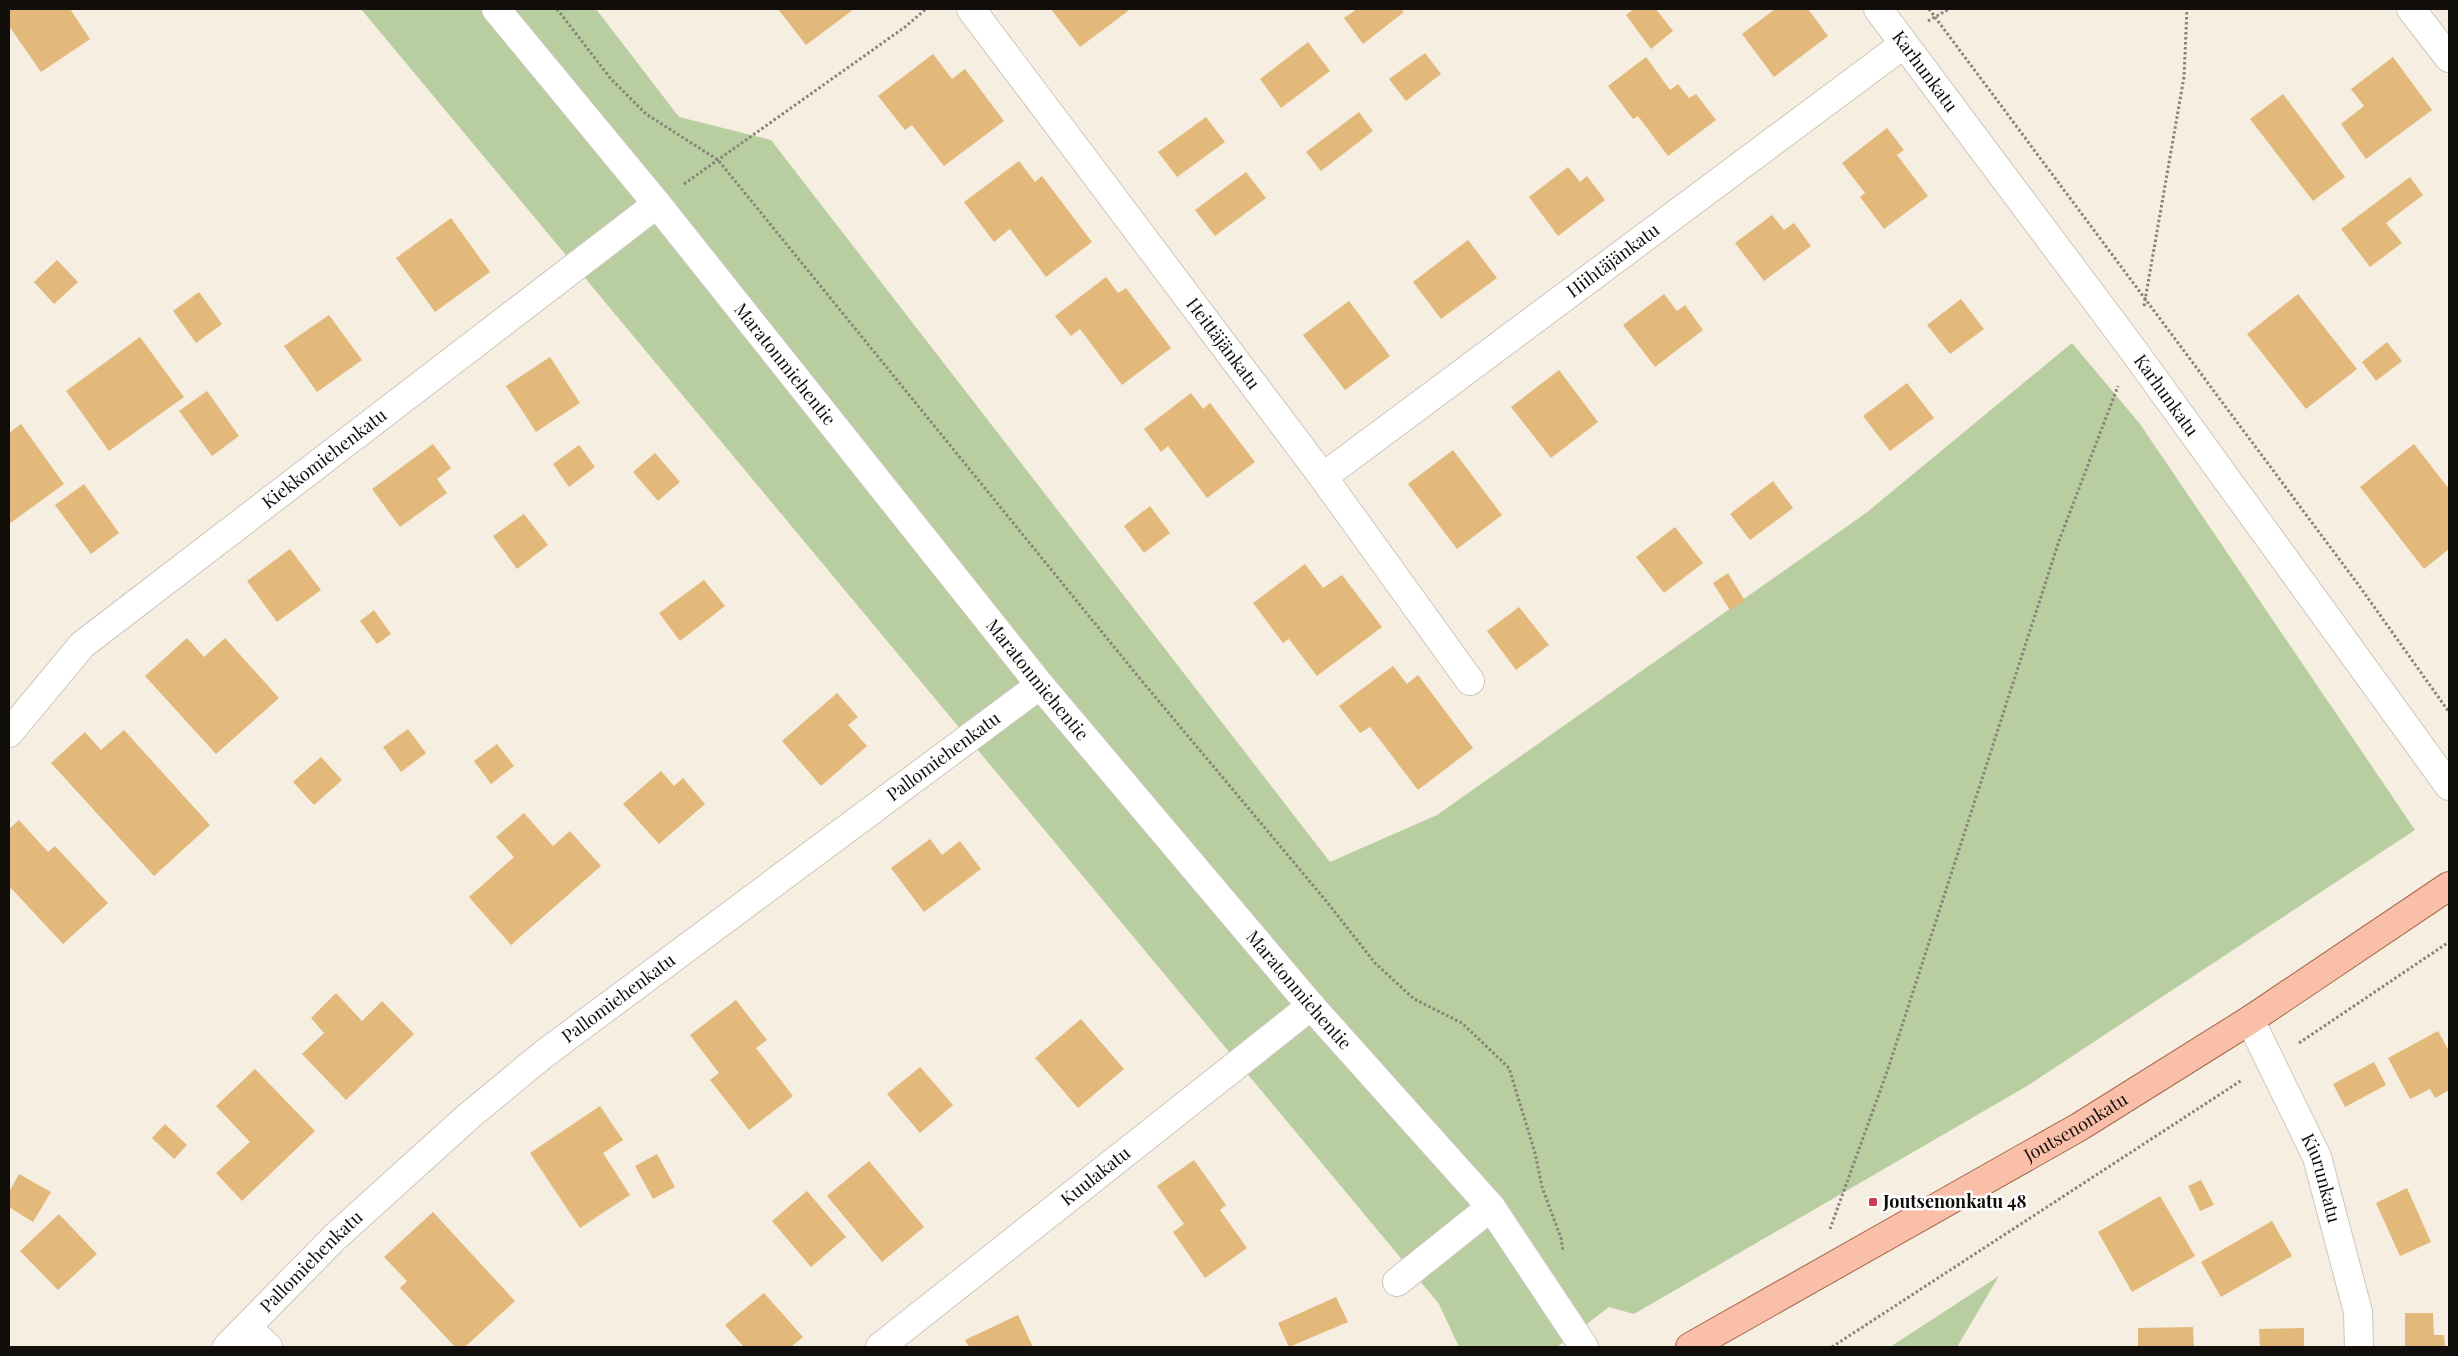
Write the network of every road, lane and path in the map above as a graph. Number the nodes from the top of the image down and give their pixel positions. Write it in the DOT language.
graph roads {
  1 [pos="496,9"];
  2 [pos="557,9"];
  3 [pos="926,9"];
  4 [pos="971,9"];
  5 [pos="1878,9"];
  6 [pos="1929,9"];
  7 [pos="2188,9"];
  8 [pos="2411,9"];
  9 [pos="1904,44"];
  10 [pos="2449,58"];
  11 [pos="718,160"];
  12 [pos="657,204"];
  13 [pos="2146,299"];
  14 [pos="2133,350"];
  15 [pos="1323,477"];
  16 [pos="1470,681"];
  17 [pos="1040,684"];
  18 [pos="2449,712"];
  19 [pos="9,733"];
  20 [pos="2449,786"];
  21 [pos="2449,886"];
  22 [pos="2449,942"];
  23 [pos="1311,1006"];
  24 [pos="2250,1020"];
  25 [pos="2270,1062"];
  26 [pos="1491,1207"];
  27 [pos="1564,1257"];
  28 [pos="1811,1279"];
  29 [pos="1397,1282"];
  30 [pos="247,1328"];
  31 [pos="227,1347"];
  32 [pos="268,1347"];
  33 [pos="880,1347"];
  34 [pos="1584,1347"];
  35 [pos="1690,1347"];
  36 [pos="1832,1347"];
  37 [pos="2359,1347"];
  1 -- 12 [label="street, Maratonmiehentie"];
  2 -- 11 [label="path"];
  3 -- 11 [label="path"];
  4 -- 15 [label="street, Heittäjänkatu"];
  5 -- 9 [label="street, Karhunkatu"];
  6 -- 13 [label="path"];
  7 -- 13 [label="path"];
  8 -- 10 [label="street"];
  9 -- 14 [label="street, Karhunkatu"];
  9 -- 15 [label="street, Hiihtäjänkatu"];
  11 -- 12 [label="path"];
  11 -- 27 [label="path"];
  12 -- 17 [label="street, Maratonmiehentie"];
  12 -- 19 [label="street, Kiekkomiehenkatu"];
  13 -- 14 [label="path"];
  13 -- 18 [label="path"];
  14 -- 20 [label="street, Karhunkatu"];
  14 -- 28 [label="path"];
  15 -- 16 [label="street, Heittäjänkatu"];
  17 -- 23 [label="street, Maratonmiehentie"];
  17 -- 30 [label="street, Pallomiehenkatu"];
  21 -- 24 [label="main road, Joutsenonkatu"];
  22 -- 25 [label="path"];
  23 -- 26 [label="street, Maratonmiehentie"];
  23 -- 33 [label="street, Kuulakatu"];
  24 -- 25 [label="street, Kiurunkatu"];
  24 -- 28 [label="main road, Joutsenonkatu"];
  25 -- 36 [label="path"];
  25 -- 37 [label="street, Kiurunkatu"];
  26 -- 29 [label="street"];
  26 -- 34 [label="street, Maratonmiehentie"];
  28 -- 35 [label="main road, Joutsenonkatu"];
  30 -- 31 [label="street, Pallomiehenkatu"];
  30 -- 32 [label="street"];
}
